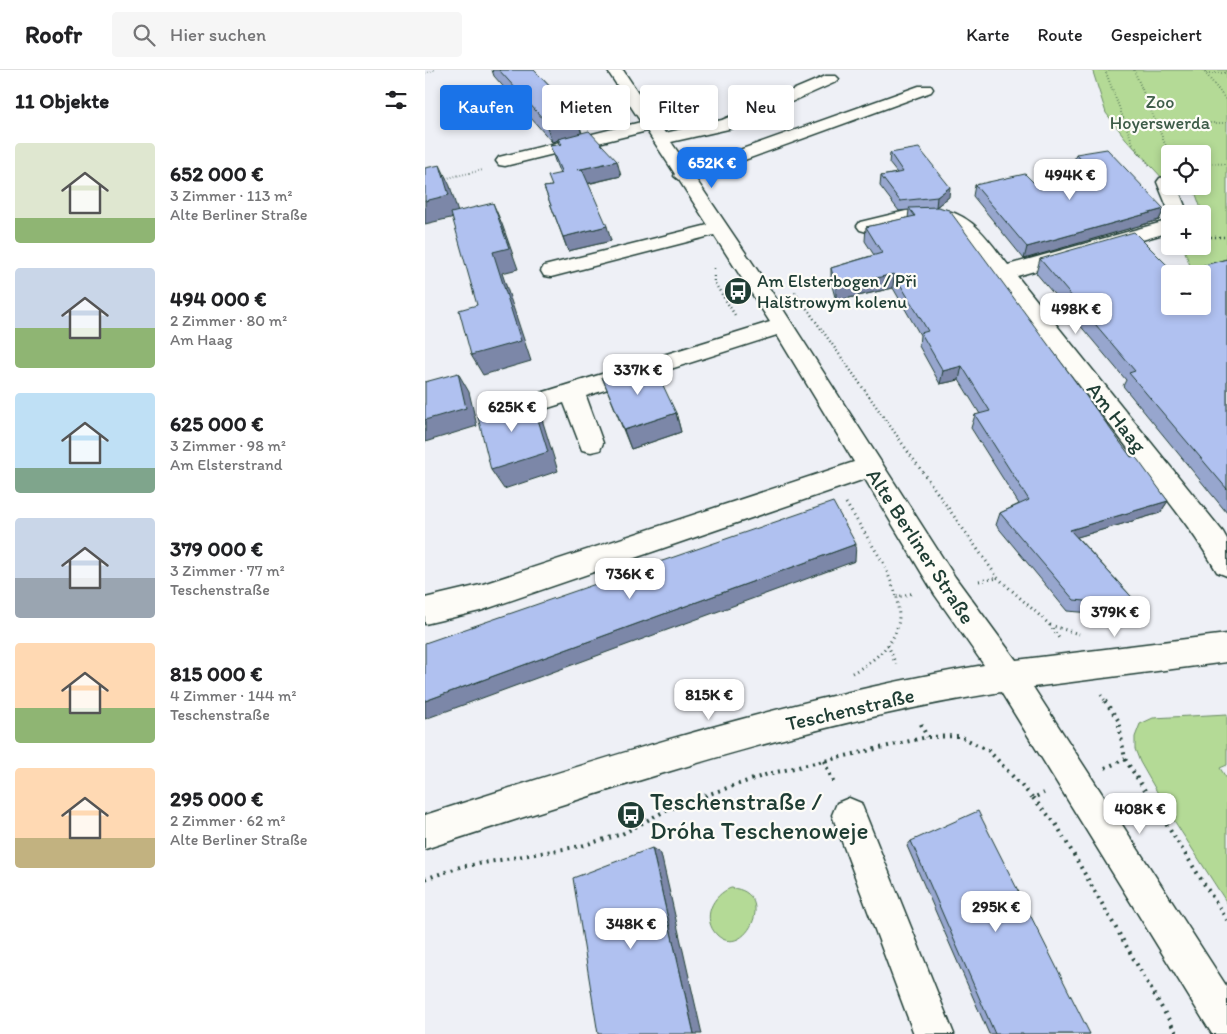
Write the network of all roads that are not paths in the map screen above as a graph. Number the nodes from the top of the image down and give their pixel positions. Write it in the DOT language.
graph roads {
  1 [pos="615,70"];
  2 [pos="831,79"];
  3 [pos="925,89"];
  4 [pos="655,132"];
  5 [pos="505,161"];
  6 [pos="683,176"];
  7 [pos="867,226"];
  8 [pos="718,228"];
  9 [pos="1161,229"];
  10 [pos="551,270"];
  11 [pos="1003,273"];
  12 [pos="782,326"];
  13 [pos="571,391"];
  14 [pos="500,414"];
  15 [pos="591,443"];
  16 [pos="870,467"];
  17 [pos="1227,564"];
  18 [pos="425,611"];
  19 [pos="1227,648"];
  20 [pos="1009,676"];
  21 [pos="849,816"];
  22 [pos="425,832"];
  23 [pos="1227,1022"];
  24 [pos="933,1034"];
  1 -- 4 [label="street, Alte Berliner Straße"];
  2 -- 4 [label="street"];
  3 -- 6 [label="street"];
  4 -- 5 [label="street"];
  4 -- 6 [label="street, Alte Berliner Straße"];
  6 -- 8 [label="street, Alte Berliner Straße"];
  7 -- 11 [label="street, Am Haag"];
  8 -- 10 [label="street"];
  8 -- 12 [label="street, Alte Berliner Straße"];
  9 -- 11 [label="street"];
  11 -- 17 [label="street, Am Haag"];
  12 -- 13 [label="street"];
  12 -- 16 [label="street, Alte Berliner Straße"];
  13 -- 14 [label="street"];
  13 -- 15 [label="street"];
  16 -- 18 [label="street"];
  16 -- 20 [label="street, Alte Berliner Straße"];
  19 -- 20 [label="street, Teschenstraße"];
  20 -- 22 [label="street, Teschenstraße"];
  20 -- 23 [label="street, Alte Berliner Straße"];
  21 -- 24 [label="street"];
}
